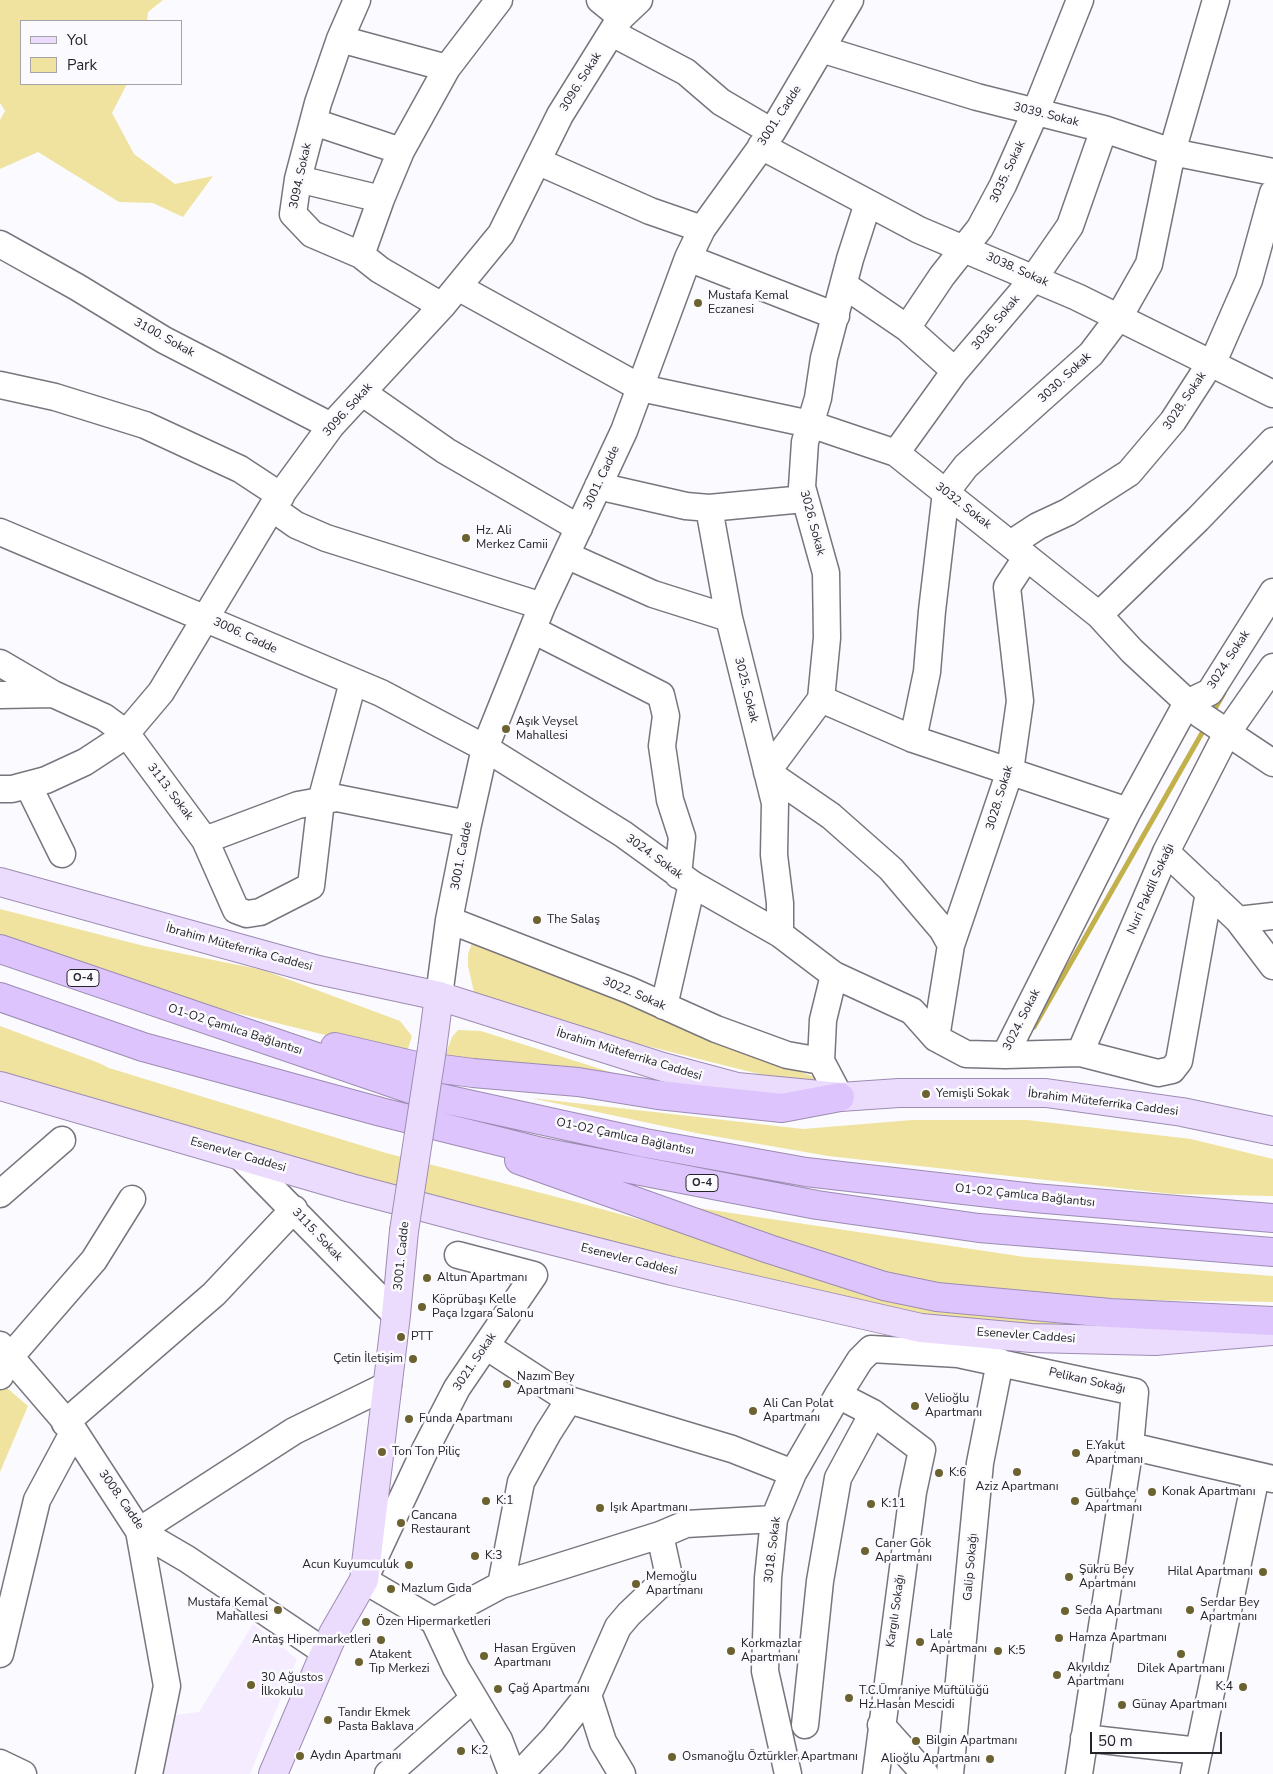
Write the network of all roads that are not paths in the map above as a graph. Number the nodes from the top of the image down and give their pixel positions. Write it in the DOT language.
graph roads {
  1 [pos="357,0"];
  2 [pos="499,0"];
  3 [pos="600,0"];
  4 [pos="850,0"];
  5 [pos="1080,0"];
  6 [pos="1216,0"];
  7 [pos="624,17"];
  8 [pos="340,39"];
  9 [pos="821,49"];
  10 [pos="447,68"];
  11 [pos="1035,113"];
  12 [pos="314,122"];
  13 [pos="1104,129"];
  14 [pos="766,139"];
  15 [pos="401,151"];
  16 [pos="1172,152"];
  17 [pos="537,161"];
  18 [pos="1273,172"];
  19 [pos="298,178"];
  20 [pos="1273,193"];
  21 [pos="380,199"];
  22 [pos="868,203"];
  23 [pos="702,229"];
  24 [pos="0,244"];
  25 [pos="966,248"];
  26 [pos="361,255"];
  27 [pos="688,258"];
  28 [pos="1034,278"];
  29 [pos="844,284"];
  30 [pos="450,296"];
  31 [pos="836,316"];
  32 [pos="1119,317"];
  33 [pos="907,328"];
  34 [pos="1210,364"];
  35 [pos="955,371"];
  36 [pos="0,385"];
  37 [pos="641,388"];
  38 [pos="363,393"];
  39 [pos="1273,394"];
  40 [pos="810,424"];
  41 [pos="331,426"];
  42 [pos="1273,441"];
  43 [pos="896,453"];
  44 [pos="598,486"];
  45 [pos="946,492"];
  46 [pos="804,499"];
  47 [pos="276,502"];
  48 [pos="708,508"];
  49 [pos="578,528"];
  50 [pos="0,532"];
  51 [pos="1019,550"];
  52 [pos="566,555"];
  53 [pos="1273,592"];
  54 [pos="1099,615"];
  55 [pos="537,618"];
  56 [pos="728,618"];
  57 [pos="206,619"];
  58 [pos="0,662"];
  59 [pos="1273,667"];
  60 [pos="353,682"];
  61 [pos="53,694"];
  62 [pos="0,695"];
  63 [pos="821,699"];
  64 [pos="1187,703"];
  65 [pos="126,733"];
  66 [pos="1227,733"];
  67 [pos="913,739"];
  68 [pos="486,748"];
  69 [pos="1273,763"];
  70 [pos="1010,771"];
  71 [pos="767,772"];
  72 [pos="28,785"];
  73 [pos="0,789"];
  74 [pos="321,801"];
  75 [pos="1128,811"];
  76 [pos="468,824"];
  77 [pos="205,840"];
  78 [pos="1166,852"];
  79 [pos="62,854"];
  80 [pos="685,879"];
  81 [pos="0,882"];
  82 [pos="1209,892"];
  83 [pos="1273,916"];
  84 [pos="449,920"];
  85 [pos="1238,920"];
  86 [pos="780,934"];
  87 [pos="951,945"];
  88 [pos="0,949"];
  89 [pos="1273,966"];
  90 [pos="834,974"];
  91 [pos="439,996"];
  92 [pos="0,997"];
  93 [pos="664,1006"];
  94 [pos="167,1008"];
  95 [pos="0,1014"];
  96 [pos="936,1038"];
  97 [pos="143,1047"];
  98 [pos="1080,1053"];
  99 [pos="1005,1055"];
  100 [pos="821,1061"];
  101 [pos="0,1086"];
  102 [pos="840,1097"];
  103 [pos="380,1112"];
  104 [pos="1273,1131"];
  105 [pos="62,1140"];
  106 [pos="239,1155"];
  107 [pos="0,1194"];
  108 [pos="132,1198"];
  109 [pos="294,1209"];
  110 [pos="1273,1218"];
  111 [pos="1273,1252"];
  112 [pos="458,1255"];
  113 [pos="396,1315"];
  114 [pos="1273,1321"];
  115 [pos="1273,1331"];
  116 [pos="486,1346"];
  117 [pos="871,1350"];
  118 [pos="3,1359"];
  119 [pos="1000,1362"];
  120 [pos="388,1385"];
  121 [pos="838,1395"];
  122 [pos="570,1400"];
  123 [pos="872,1414"];
  124 [pos="70,1427"];
  125 [pos="1130,1446"];
  126 [pos="793,1473"];
  127 [pos="1264,1477"];
  128 [pos="774,1519"];
  129 [pos="140,1531"];
  130 [pos="660,1535"];
  131 [pos="364,1580"];
  132 [pos="501,1585"];
  133 [pos="434,1621"];
  134 [pos="325,1652"];
  135 [pos="0,1654"];
  136 [pos="588,1695"];
  137 [pos="474,1698"];
  138 [pos="805,1725"];
  139 [pos="881,1725"];
  140 [pos="1084,1738"];
  141 [pos="0,1763"];
  142 [pos="1196,1763"];
  143 [pos="23,1774"];
  144 [pos="149,1774"];
  145 [pos="272,1774"];
  146 [pos="388,1774"];
  147 [pos="512,1774"];
  148 [pos="520,1774"];
  149 [pos="622,1774"];
  150 [pos="788,1774"];
  151 [pos="876,1774"];
  152 [pos="925,1774"];
  153 [pos="950,1774"];
  154 [pos="1079,1774"];
  1 -- 8 [label="street, 3094. Sokak"];
  2 -- 10 [label="street"];
  3 -- 7 [label="street, 3038. Sokak"];
  4 -- 9 [label="street, 3001. Cadde"];
  5 -- 11 [label="street, 3035. Sokak"];
  6 -- 16 [label="street, 3030. Sokak"];
  7 -- 14 [label="street, 3038. Sokak"];
  7 -- 17 [label="street, 3096. Sokak"];
  8 -- 10 [label="street"];
  8 -- 12 [label="street, 3094. Sokak"];
  9 -- 11 [label="street, 3039. Sokak"];
  9 -- 14 [label="street, 3001. Cadde"];
  10 -- 15 [label="street"];
  11 -- 13 [label="street, 3039. Sokak"];
  11 -- 25 [label="street, 3035. Sokak"];
  12 -- 15 [label="street"];
  12 -- 19 [label="street, 3094. Sokak"];
  13 -- 16 [label="street, 3039. Sokak"];
  13 -- 28 [label="street, 3036. Sokak"];
  14 -- 22 [label="street, 3038. Sokak"];
  14 -- 23 [label="street, 3001. Cadde"];
  15 -- 21 [label="street"];
  16 -- 18 [label="street, 3039. Sokak"];
  16 -- 32 [label="street, 3030. Sokak"];
  17 -- 23 [label="street"];
  17 -- 30 [label="street, 3096. Sokak"];
  19 -- 21 [label="street"];
  19 -- 26 [label="street, 3094. Sokak"];
  20 -- 34 [label="street, 3028. Sokak"];
  21 -- 26 [label="street"];
  22 -- 25 [label="street, 3038. Sokak"];
  22 -- 29 [label="street, 3026. Sokak"];
  23 -- 27 [label="street, 3001. Cadde"];
  24 -- 41 [label="street, 3100. Sokak"];
  25 -- 28 [label="street, 3038. Sokak"];
  25 -- 33 [label="street, 3035. Sokak"];
  26 -- 30 [label="street, 3094. Sokak"];
  27 -- 31 [label="street"];
  27 -- 37 [label="street, 3001. Cadde"];
  28 -- 32 [label="street, 3038. Sokak"];
  28 -- 35 [label="street, 3036. Sokak"];
  29 -- 31 [label="street, 3026. Sokak"];
  29 -- 33 [label="street"];
  30 -- 37 [label="street, 3094. Sokak"];
  30 -- 38 [label="street, 3096. Sokak"];
  31 -- 40 [label="street, 3026. Sokak"];
  32 -- 34 [label="street, 3038. Sokak"];
  32 -- 45 [label="street, 3030. Sokak"];
  33 -- 35 [label="street"];
  34 -- 39 [label="street, 3038. Sokak"];
  34 -- 51 [label="street, 3028. Sokak"];
  35 -- 43 [label="street, 3036. Sokak"];
  36 -- 47 [label="street"];
  37 -- 40 [label="street, 3032. Sokak"];
  37 -- 44 [label="street, 3001. Cadde"];
  38 -- 41 [label="street, 3096. Sokak"];
  38 -- 49 [label="street"];
  40 -- 43 [label="street, 3032. Sokak"];
  40 -- 46 [label="street, 3026. Sokak"];
  41 -- 47 [label="street, 3096. Sokak"];
  42 -- 54 [label="street"];
  43 -- 45 [label="street, 3032. Sokak"];
  44 -- 48 [label="street"];
  44 -- 49 [label="street, 3001. Cadde"];
  45 -- 51 [label="street, 3032. Sokak"];
  45 -- 67 [label="street"];
  46 -- 48 [label="street"];
  46 -- 63 [label="street, 3026. Sokak"];
  47 -- 55 [label="street"];
  47 -- 57 [label="street, 3096. Sokak"];
  48 -- 56 [label="street, 3025. Sokak"];
  49 -- 52 [label="street, 3001. Cadde"];
  50 -- 57 [label="street, 3006. Cadde"];
  51 -- 54 [label="street, 3032. Sokak"];
  51 -- 70 [label="street, 3028. Sokak"];
  52 -- 55 [label="street, 3001. Cadde"];
  52 -- 56 [label="street"];
  53 -- 64 [label="street, 3024. Sokak"];
  54 -- 64 [label="street, 3032. Sokak"];
  55 -- 68 [label="street, 3001. Cadde"];
  55 -- 80 [label="street"];
  56 -- 71 [label="street, 3025. Sokak"];
  57 -- 60 [label="street, 3006. Cadde"];
  57 -- 65 [label="street, 3096. Sokak"];
  58 -- 61 [label="street, 3113. Sokak"];
  59 -- 66 [label="street, Nuri Pakdil Sokağı"];
  60 -- 68 [label="street, 3006. Cadde"];
  60 -- 74 [label="street"];
  61 -- 62 [label="street"];
  61 -- 65 [label="street, 3113. Sokak"];
  63 -- 67 [label="street"];
  63 -- 71 [label="street"];
  64 -- 66 [label="street, 3032. Sokak"];
  64 -- 75 [label="street, 3024. Sokak"];
  65 -- 72 [label="street, 3096. Sokak"];
  65 -- 77 [label="street, 3113. Sokak"];
  66 -- 69 [label="street, 3032. Sokak"];
  66 -- 78 [label="street, Nuri Pakdil Sokağı"];
  67 -- 70 [label="street"];
  68 -- 76 [label="street, 3001. Cadde"];
  68 -- 80 [label="street, 3024. Sokak"];
  70 -- 75 [label="street"];
  70 -- 87 [label="street, 3028. Sokak"];
  71 -- 86 [label="street, 3025. Sokak"];
  71 -- 87 [label="street"];
  72 -- 73 [label="street, 3096. Sokak"];
  72 -- 79 [label="street"];
  74 -- 76 [label="street"];
  74 -- 77 [label="street"];
  74 -- 77 [label="street, 3113. Sokak"];
  75 -- 99 [label="street, 3024. Sokak"];
  76 -- 84 [label="street, 3001. Cadde"];
  78 -- 82 [label="street"];
  78 -- 98 [label="street, Nuri Pakdil Sokağı"];
  80 -- 86 [label="street, 3024. Sokak"];
  80 -- 93 [label="street"];
  81 -- 91 [label="main road, İbrahim Müteferrika Caddesi"];
  82 -- 85 [label="street"];
  82 -- 98 [label="street"];
  83 -- 85 [label="street"];
  84 -- 91 [label="street, 3001. Cadde"];
  84 -- 93 [label="street, 3022. Sokak"];
  85 -- 89 [label="street"];
  86 -- 90 [label="street, 3024. Sokak"];
  87 -- 96 [label="street, 3028. Sokak"];
  88 -- 94 [label="highway, O1-O2 Çamlıca Bağlantısı / O-4"];
  90 -- 96 [label="street, 3024. Sokak"];
  90 -- 100 [label="street"];
  91 -- 102 [label="main road, İbrahim Müteferrika Caddesi"];
  91 -- 113 [label="main road, 3001. Cadde, bridge"];
  92 -- 97 [label="highway, O-4"];
  93 -- 100 [label="street, 3022. Sokak"];
  94 -- 102 [label="highway"];
  94 -- 110 [label="highway, O1-O2 Çamlıca Bağlantısı / O-4"];
  95 -- 97 [label="highway"];
  96 -- 99 [label="street, 3024. Sokak"];
  97 -- 103 [label="highway, O-4"];
  98 -- 99 [label="street"];
  100 -- 102 [label="street"];
  101 -- 106 [label="main road, Esenevler Caddesi"];
  102 -- 104 [label="main road, İbrahim Müteferrika Caddesi"];
  103 -- 111 [label="highway, O-4"];
  103 -- 114 [label="highway"];
  105 -- 107 [label="street"];
  106 -- 109 [label="street, 3115. Sokak"];
  106 -- 115 [label="main road, Esenevler Caddesi"];
  108 -- 118 [label="street"];
  109 -- 113 [label="street, 3115. Sokak"];
  109 -- 124 [label="street"];
  112 -- 116 [label="street, 3021. Sokak"];
  113 -- 120 [label="main road, 3001. Cadde"];
  116 -- 122 [label="street"];
  116 -- 131 [label="street, 3021. Sokak"];
  117 -- 119 [label="street, Pelikan Sokağı"];
  117 -- 121 [label="street, 3018. Sokak"];
  118 -- 124 [label="street, 3008. Cadde"];
  119 -- 125 [label="street, Pelikan Sokağı"];
  119 -- 153 [label="street, Galip Sokağı"];
  120 -- 129 [label="street"];
  120 -- 131 [label="main road, 3001. Cadde"];
  121 -- 123 [label="street"];
  121 -- 126 [label="street, 3018. Sokak"];
  122 -- 126 [label="street"];
  122 -- 132 [label="street"];
  123 -- 138 [label="street"];
  123 -- 139 [label="street, Kargılı Sokağı"];
  124 -- 129 [label="street, 3008. Cadde"];
  124 -- 135 [label="street"];
  125 -- 127 [label="street"];
  125 -- 140 [label="street"];
  126 -- 128 [label="street, 3018. Sokak"];
  127 -- 142 [label="street"];
  128 -- 130 [label="street"];
  128 -- 150 [label="street, 3018. Sokak"];
  129 -- 134 [label="street, 3008. Cadde"];
  129 -- 144 [label="street"];
  130 -- 132 [label="street"];
  130 -- 136 [label="street"];
  131 -- 133 [label="street"];
  131 -- 134 [label="main road, 3001. Cadde"];
  132 -- 133 [label="street"];
  133 -- 137 [label="street"];
  134 -- 145 [label="main road, 3001. Cadde"];
  136 -- 148 [label="street"];
  136 -- 149 [label="street"];
  137 -- 146 [label="street"];
  137 -- 147 [label="street"];
  139 -- 151 [label="street, Kargılı Sokağı"];
  139 -- 152 [label="street"];
  140 -- 142 [label="street"];
  140 -- 154 [label="street"];
  141 -- 143 [label="street"];
}
